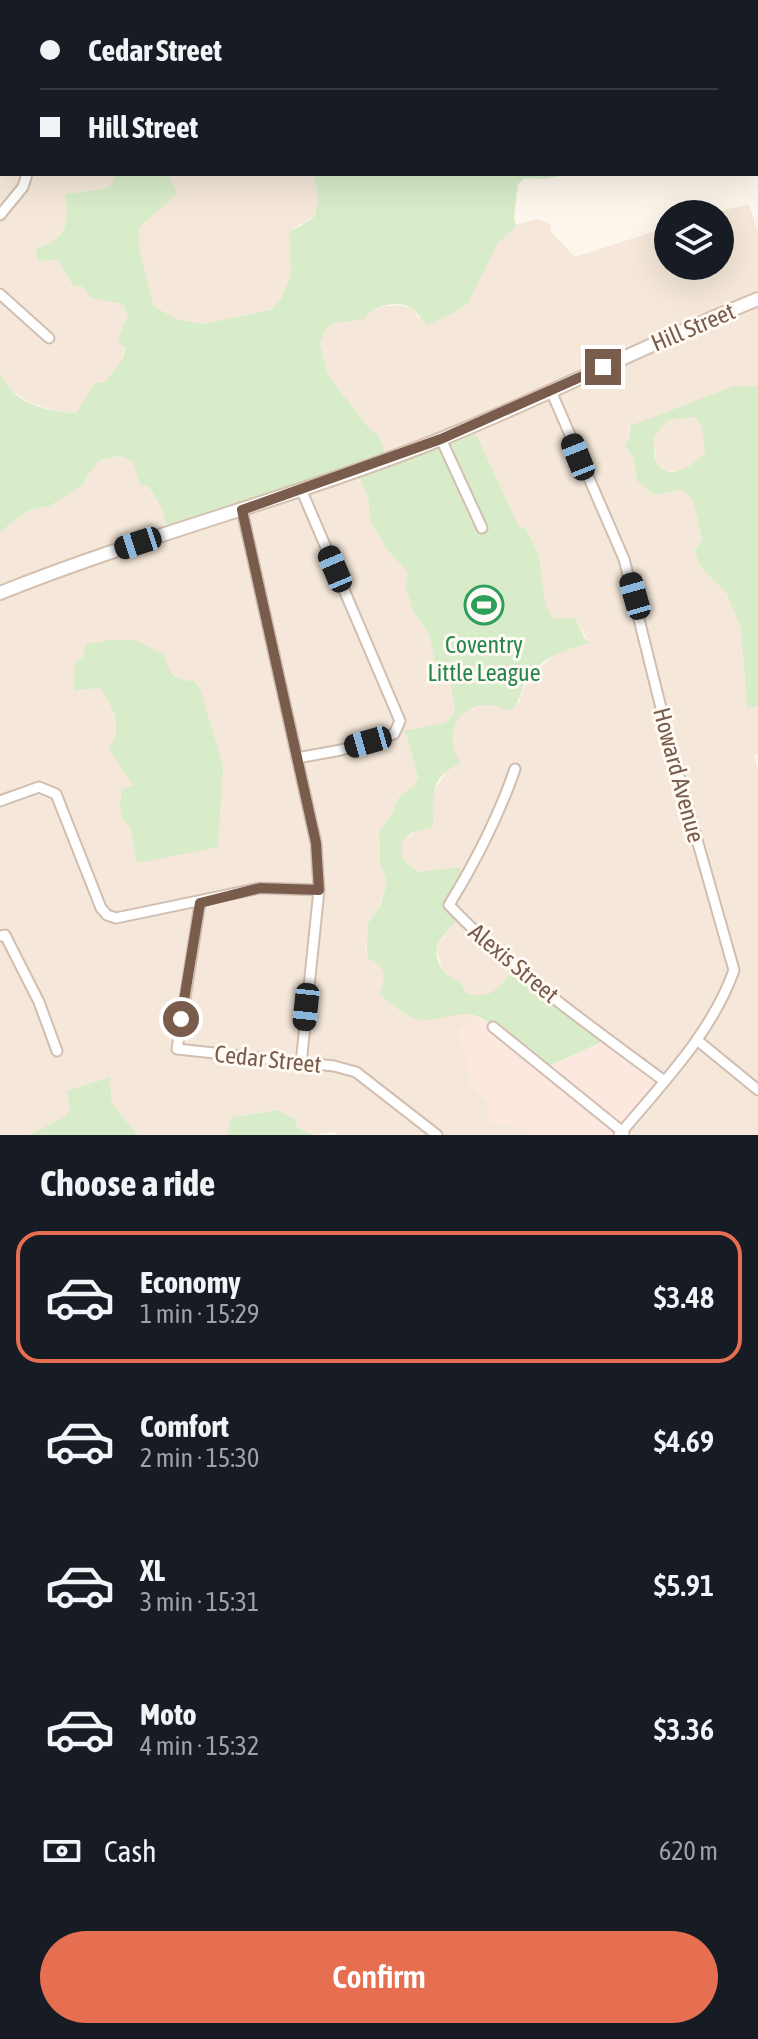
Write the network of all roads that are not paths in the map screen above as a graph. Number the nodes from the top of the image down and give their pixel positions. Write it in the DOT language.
graph roads {
  1 [pos="26,176"];
  2 [pos="0,215"];
  3 [pos="0,294"];
  4 [pos="758,299"];
  5 [pos="49,338"];
  6 [pos="551,391"];
  7 [pos="441,439"];
  8 [pos="301,489"];
  9 [pos="242,510"];
  10 [pos="482,528"];
  11 [pos="0,593"];
  12 [pos="297,758"];
  13 [pos="515,769"];
  14 [pos="0,801"];
  15 [pos="319,890"];
  16 [pos="200,903"];
  17 [pos="0,936"];
  18 [pos="493,1027"];
  19 [pos="697,1040"];
  20 [pos="57,1051"];
  21 [pos="301,1064"];
  22 [pos="663,1080"];
  23 [pos="758,1090"];
  24 [pos="622,1134"];
  25 [pos="437,1135"];
  1 -- 2 [label="street"];
  3 -- 5 [label="street"];
  4 -- 6 [label="street, Hill Street"];
  6 -- 7 [label="street, Hill Street"];
  6 -- 19 [label="street, Howard Avenue"];
  7 -- 8 [label="street, Hill Street"];
  7 -- 10 [label="street"];
  8 -- 9 [label="street, Hill Street"];
  8 -- 12 [label="street"];
  9 -- 11 [label="street, Hill Street"];
  9 -- 12 [label="street"];
  12 -- 15 [label="street"];
  13 -- 22 [label="street, Alexis Street"];
  14 -- 16 [label="street"];
  15 -- 16 [label="street"];
  15 -- 21 [label="street"];
  16 -- 21 [label="street, Cedar Street"];
  17 -- 20 [label="street"];
  18 -- 24 [label="street"];
  19 -- 22 [label="street, Howard Avenue"];
  19 -- 23 [label="street"];
  21 -- 25 [label="street, Cedar Street"];
  22 -- 24 [label="street, Howard Avenue"];
}
